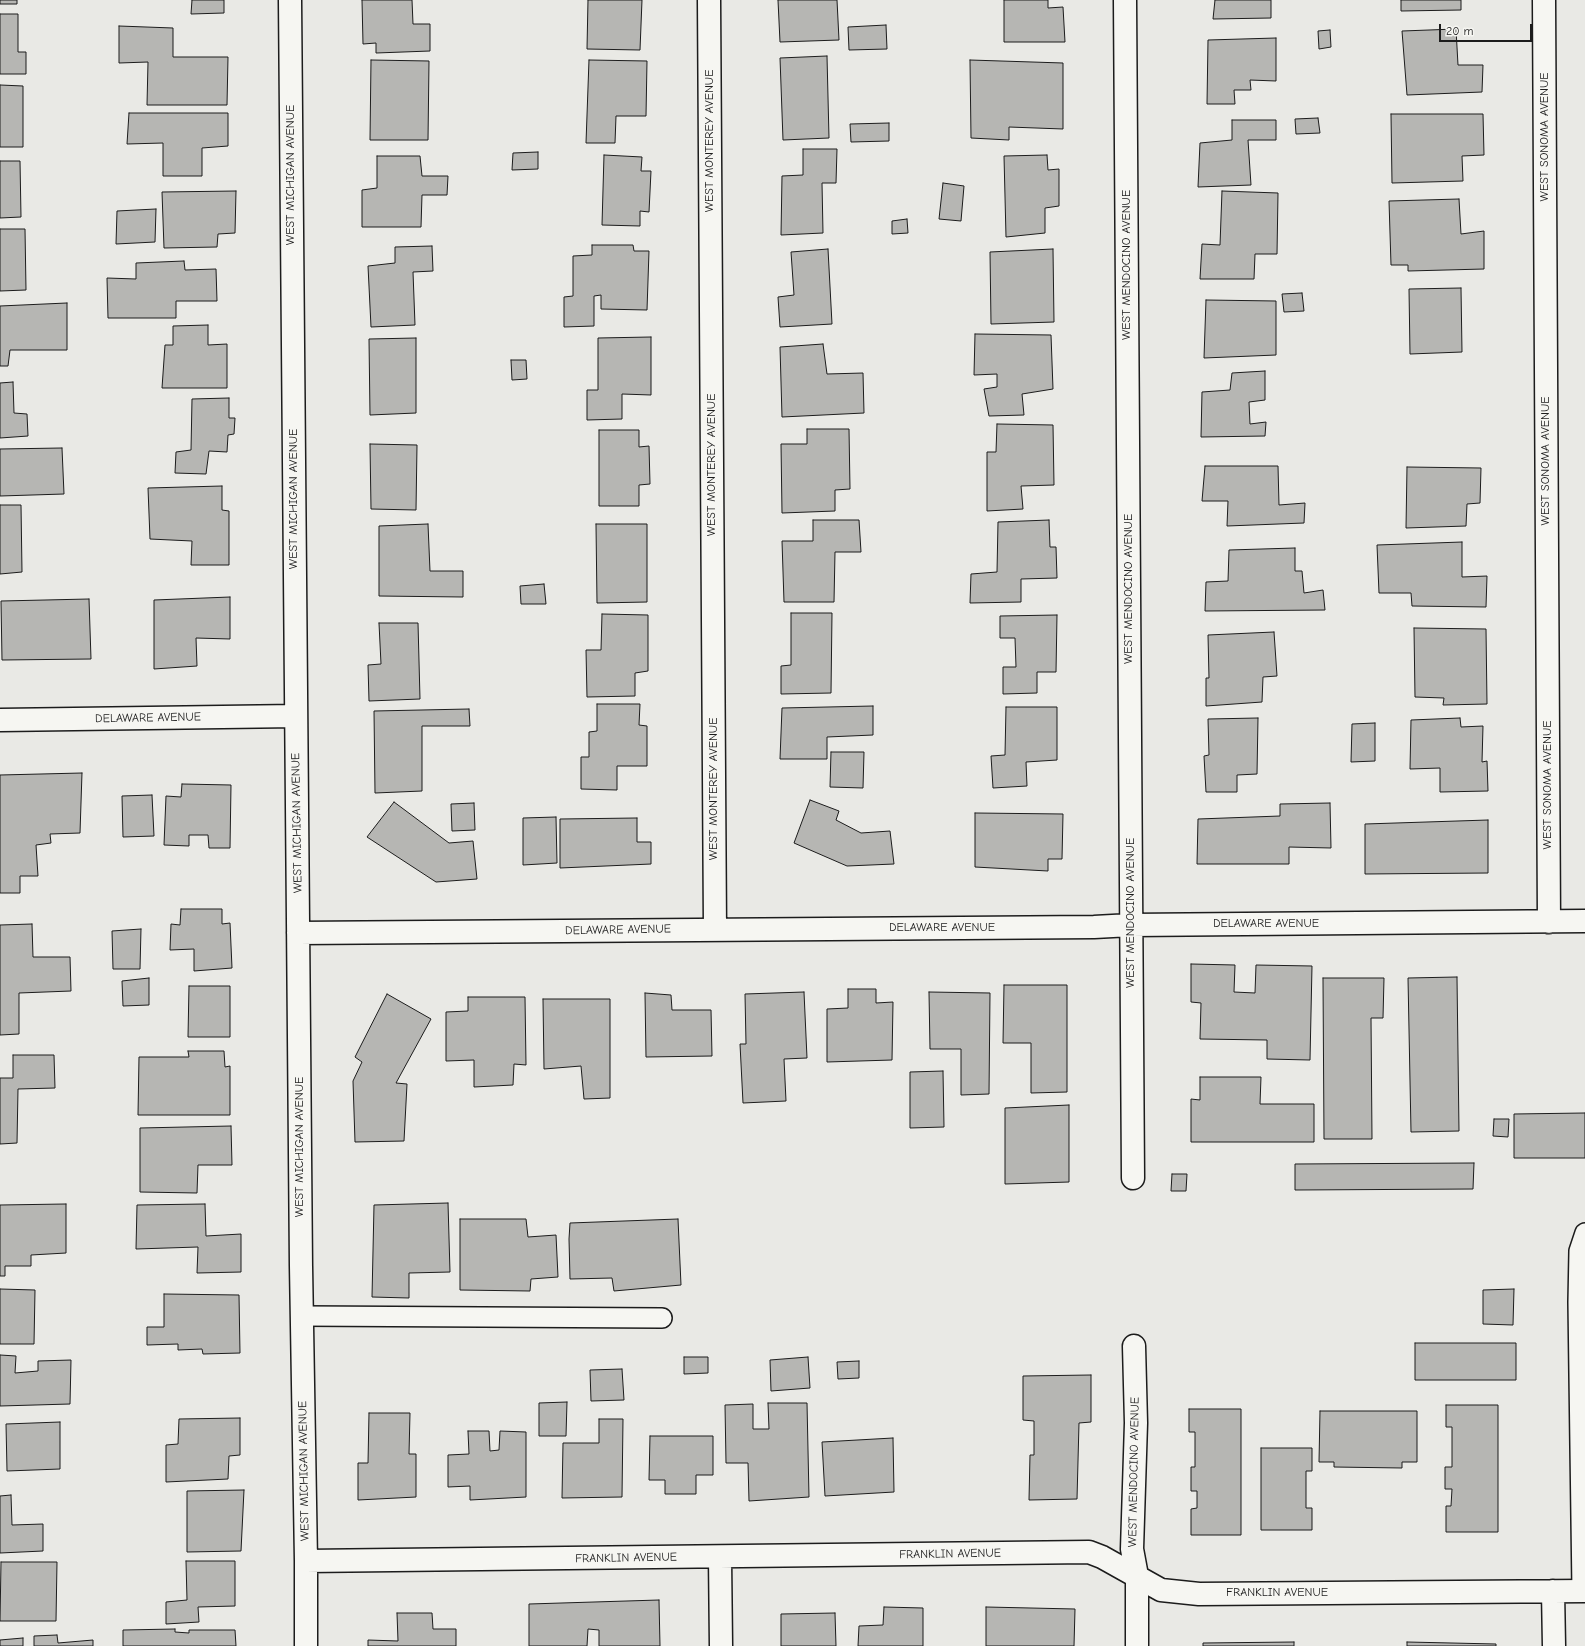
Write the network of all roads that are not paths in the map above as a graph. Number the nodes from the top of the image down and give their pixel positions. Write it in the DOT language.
graph roads {
  1 [pos="290,0"];
  2 [pos="709,0"];
  3 [pos="1126,0"];
  4 [pos="1544,0"];
  5 [pos="296,716"];
  6 [pos="0,720"];
  7 [pos="1585,921"];
  8 [pos="1548,922"];
  9 [pos="1131,925"];
  10 [pos="715,929"];
  11 [pos="298,933"];
  12 [pos="1133,1178"];
  13 [pos="1585,1233"];
  14 [pos="1581,1302"];
  15 [pos="302,1316"];
  16 [pos="662,1318"];
  17 [pos="1134,1346"];
  18 [pos="720,1556"];
  19 [pos="306,1561"];
  20 [pos="1137,1576"];
  21 [pos="1553,1591"];
  22 [pos="1583,1591"];
  23 [pos="306,1646"];
  24 [pos="721,1646"];
  25 [pos="1137,1646"];
  26 [pos="1554,1646"];
  1 -- 5 [label="street, WEST MICHIGAN AVENUE"];
  2 -- 10 [label="street, WEST MONTEREY AVENUE"];
  3 -- 9 [label="street, WEST MENDOCINO AVENUE"];
  4 -- 8 [label="street, WEST SONOMA AVENUE"];
  5 -- 6 [label="street, DELAWARE AVENUE"];
  5 -- 11 [label="street, WEST MICHIGAN AVENUE"];
  7 -- 8 [label="street, DELAWARE AVENUE"];
  8 -- 9 [label="street, DELAWARE AVENUE"];
  9 -- 10 [label="street, DELAWARE AVENUE"];
  9 -- 12 [label="street, WEST MENDOCINO AVENUE"];
  10 -- 11 [label="street, DELAWARE AVENUE"];
  11 -- 15 [label="street, WEST MICHIGAN AVENUE"];
  13 -- 14 [label="lane"];
  14 -- 22 [label="lane"];
  15 -- 16 [label="lane"];
  15 -- 19 [label="street, WEST MICHIGAN AVENUE"];
  17 -- 20 [label="street, WEST MENDOCINO AVENUE"];
  18 -- 19 [label="street, FRANKLIN AVENUE"];
  18 -- 20 [label="street, FRANKLIN AVENUE"];
  18 -- 24 [label="street"];
  19 -- 23 [label="street, WEST MICHIGAN AVENUE"];
  20 -- 21 [label="street, FRANKLIN AVENUE"];
  20 -- 25 [label="street, WEST MENDOCINO AVENUE"];
  21 -- 22 [label="street, FRANKLIN AVENUE"];
  21 -- 26 [label="street"];
}
